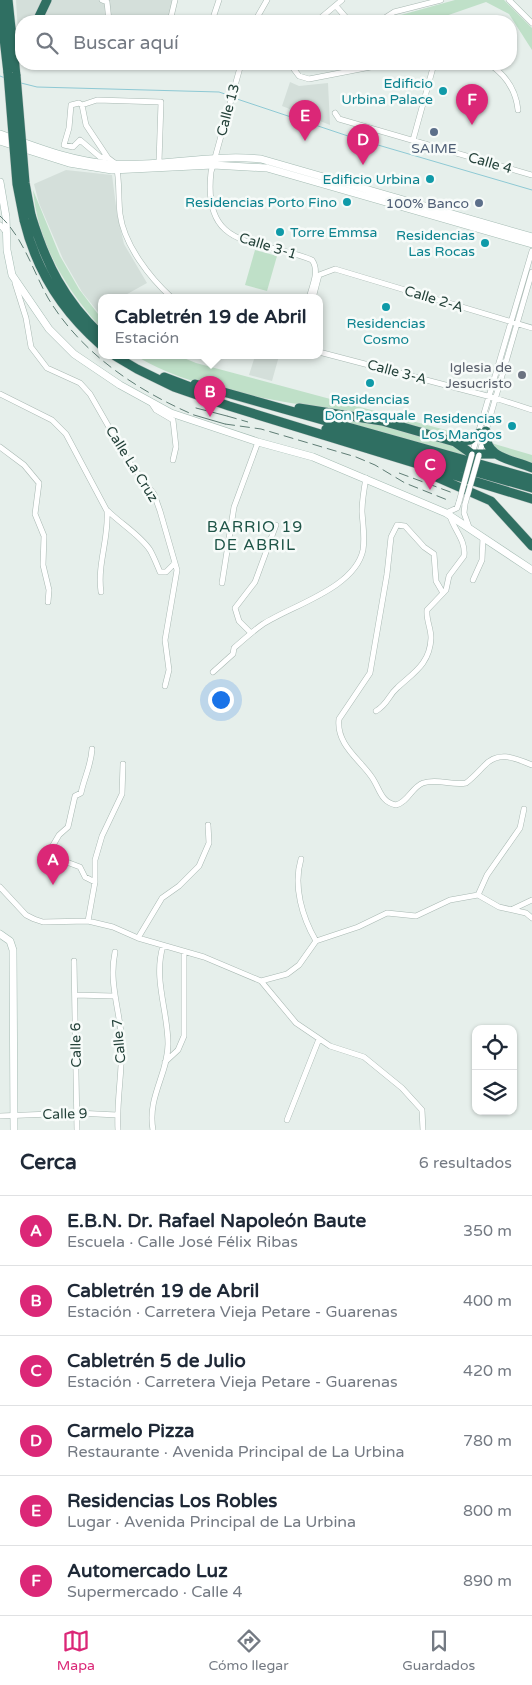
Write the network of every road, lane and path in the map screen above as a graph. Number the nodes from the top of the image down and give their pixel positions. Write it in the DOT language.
graph roads {
  1 [pos="8,0"];
  2 [pos="47,0"];
  3 [pos="102,0"];
  4 [pos="175,0"];
  5 [pos="219,0"];
  6 [pos="267,0"];
  7 [pos="342,0"];
  8 [pos="441,0"];
  9 [pos="509,0"];
  10 [pos="0,3"];
  11 [pos="336,6"];
  12 [pos="40,15"];
  13 [pos="109,15"];
  14 [pos="171,15"];
  15 [pos="214,15"];
  16 [pos="258,15"];
  17 [pos="325,15"];
  18 [pos="344,15"];
  19 [pos="389,15"];
  20 [pos="0,20"];
  21 [pos="532,23"];
  22 [pos="4,40"];
  23 [pos="15,68"];
  24 [pos="239,70"];
  25 [pos="294,70"];
  26 [pos="355,70"];
  27 [pos="432,70"];
  28 [pos="499,70"];
  29 [pos="13,72"];
  30 [pos="82,105"];
  31 [pos="518,110"];
  32 [pos="336,113"];
  33 [pos="0,134"];
  34 [pos="413,140"];
  35 [pos="0,141"];
  36 [pos="108,158"];
  37 [pos="214,161"];
  38 [pos="159,162"];
  39 [pos="117,167"];
  40 [pos="532,175"];
  41 [pos="0,182"];
  42 [pos="27,218"];
  43 [pos="0,225"];
  44 [pos="6,232"];
  45 [pos="532,237"];
  46 [pos="532,244"];
  47 [pos="532,252"];
  48 [pos="532,272"];
  49 [pos="12,275"];
  50 [pos="169,294"];
  51 [pos="310,294"];
  52 [pos="314,294"];
  53 [pos="510,322"];
  54 [pos="516,324"];
  55 [pos="532,328"];
  56 [pos="98,332"];
  57 [pos="98,342"];
  58 [pos="323,353"];
  59 [pos="121,359"];
  60 [pos="132,359"];
  61 [pos="183,384"];
  62 [pos="0,394"];
  63 [pos="492,398"];
  64 [pos="151,403"];
  65 [pos="281,407"];
  66 [pos="532,410"];
  67 [pos="482,432"];
  68 [pos="258,442"];
  69 [pos="455,442"];
  70 [pos="0,447"];
  71 [pos="378,453"];
  72 [pos="476,454"];
  73 [pos="497,454"];
  74 [pos="173,460"];
  75 [pos="532,468"];
  76 [pos="366,478"];
  77 [pos="532,479"];
  78 [pos="532,488"];
  79 [pos="532,499"];
  80 [pos="108,511"];
  81 [pos="448,514"];
  82 [pos="276,525"];
  83 [pos="469,528"];
  84 [pos="483,536"];
  85 [pos="532,546"];
  86 [pos="175,563"];
  87 [pos="532,570"];
  88 [pos="473,580"];
  89 [pos="222,583"];
  90 [pos="101,592"];
  91 [pos="443,593"];
  92 [pos="48,602"];
  93 [pos="250,633"];
  94 [pos="213,672"];
  95 [pos="165,686"];
  96 [pos="376,711"];
  97 [pos="92,749"];
  98 [pos="124,764"];
  99 [pos="532,765"];
  100 [pos="524,809"];
  101 [pos="208,824"];
  102 [pos="301,859"];
  103 [pos="95,882"];
  104 [pos="0,887"];
  105 [pos="478,895"];
  106 [pos="532,900"];
  107 [pos="513,909"];
  108 [pos="532,918"];
  109 [pos="88,921"];
  110 [pos="0,934"];
  111 [pos="138,938"];
  112 [pos="316,941"];
  113 [pos="163,946"];
  114 [pos="115,952"];
  115 [pos="184,952"];
  116 [pos="74,961"];
  117 [pos="261,981"];
  118 [pos="75,995"];
  119 [pos="113,996"];
  120 [pos="319,1039"];
  121 [pos="164,1063"];
  122 [pos="78,1113"];
  123 [pos="117,1115"];
  124 [pos="0,1116"];
  125 [pos="14,1116"];
  126 [pos="287,1120"];
  127 [pos="14,1130"];
  128 [pos="78,1130"];
  129 [pos="118,1130"];
  130 [pos="153,1130"];
  131 [pos="423,1130"];
  1 -- 29 [label="highway"];
  2 -- 12 [label="highway"];
  3 -- 13 [label="street"];
  4 -- 14 [label="street"];
  5 -- 15 [label="street"];
  6 -- 16 [label="street"];
  7 -- 11 [label="street"];
  8 -- 19 [label="street"];
  9 -- 21 [label="street"];
  10 -- 22 [label="highway"];
  11 -- 17 [label="street"];
  11 -- 18 [label="street"];
  20 -- 22 [label="highway"];
  22 -- 29 [label="highway"];
  23 -- 29 [label="highway"];
  24 -- 37 [label="street, Calle 13"];
  25 -- 26 [label="street"];
  27 -- 34 [label="street"];
  28 -- 31 [label="street"];
  29 -- 42 [label="highway, bridge"];
  30 -- 36 [label="street"];
  30 -- 36 [label="street"];
  30 -- 38 [label="street"];
  32 -- 34 [label="street, Calle 4"];
  33 -- 39 [label="main road"];
  34 -- 40 [label="street, Calle 4"];
  35 -- 39 [label="main road"];
  36 -- 39 [label="street"];
  37 -- 38 [label="main road"];
  37 -- 39 [label="main road"];
  37 -- 45 [label="main road"];
  37 -- 46 [label="main road"];
  37 -- 51 [label="street, Calle 3-1"];
  38 -- 39 [label="main road"];
  39 -- 50 [label="street"];
  41 -- 44 [label="main road"];
  42 -- 56 [label="highway"];
  42 -- 57 [label="highway"];
  43 -- 44 [label="street"];
  44 -- 49 [label="main road"];
  47 -- 53 [label="street"];
  48 -- 54 [label="street"];
  49 -- 64 [label="main road"];
  49 -- 86 [label="street, Calle La Cruz"];
  52 -- 53 [label="street, Calle 2-A"];
  53 -- 54 [label="street, Calle 2-A"];
  53 -- 63 [label="street"];
  54 -- 55 [label="street, Calle 2-A"];
  54 -- 63 [label="street"];
  58 -- 63 [label="street, Calle 3-A"];
  59 -- 71 [label="highway"];
  60 -- 61 [label="highway"];
  61 -- 65 [label="highway"];
  61 -- 78 [label="highway"];
  62 -- 80 [label="street"];
  63 -- 66 [label="street, Calle 3-A"];
  63 -- 67 [label="street"];
  64 -- 68 [label="main road"];
  64 -- 74 [label="street"];
  65 -- 69 [label="highway"];
  65 -- 77 [label="highway"];
  67 -- 69 [label="highway"];
  67 -- 72 [label="street"];
  67 -- 73 [label="highway"];
  68 -- 76 [label="main road"];
  68 -- 89 [label="street"];
  69 -- 72 [label="highway"];
  70 -- 92 [label="street"];
  71 -- 79 [label="highway"];
  71 -- 85 [label="highway"];
  72 -- 73 [label="highway"];
  72 -- 81 [label="street, bridge"];
  72 -- 83 [label="street, bridge"];
  73 -- 75 [label="highway"];
  76 -- 81 [label="main road"];
  76 -- 93 [label="street"];
  80 -- 86 [label="street"];
  80 -- 90 [label="street"];
  81 -- 83 [label="main road"];
  81 -- 91 [label="street"];
  82 -- 93 [label="street"];
  83 -- 84 [label="main road"];
  84 -- 87 [label="main road"];
  84 -- 88 [label="street"];
  86 -- 95 [label="street, Calle La Cruz"];
  91 -- 96 [label="street"];
  91 -- 99 [label="street"];
  93 -- 94 [label="street"];
  97 -- 103 [label="street"];
  98 -- 103 [label="street"];
  100 -- 105 [label="street"];
  101 -- 111 [label="street"];
  102 -- 112 [label="street"];
  103 -- 109 [label="street"];
  104 -- 109 [label="street"];
  105 -- 107 [label="street"];
  105 -- 112 [label="street"];
  106 -- 107 [label="street"];
  107 -- 108 [label="street"];
  109 -- 111 [label="street"];
  110 -- 125 [label="main road"];
  111 -- 113 [label="street"];
  112 -- 117 [label="street"];
  113 -- 115 [label="street"];
  113 -- 121 [label="street"];
  114 -- 119 [label="street, Calle 7"];
  115 -- 117 [label="street"];
  115 -- 121 [label="street"];
  116 -- 118 [label="street, Calle 6"];
  117 -- 120 [label="street"];
  118 -- 119 [label="street"];
  118 -- 122 [label="street, Calle 6"];
  119 -- 123 [label="street, Calle 7"];
  120 -- 126 [label="street"];
  120 -- 131 [label="street"];
  121 -- 130 [label="street"];
  122 -- 123 [label="street, Calle 9"];
  122 -- 125 [label="street, Calle 9"];
  122 -- 128 [label="street, Calle 6"];
  123 -- 129 [label="street, Calle 7"];
  124 -- 125 [label="street, Calle 9"];
  125 -- 127 [label="main road"];
}
